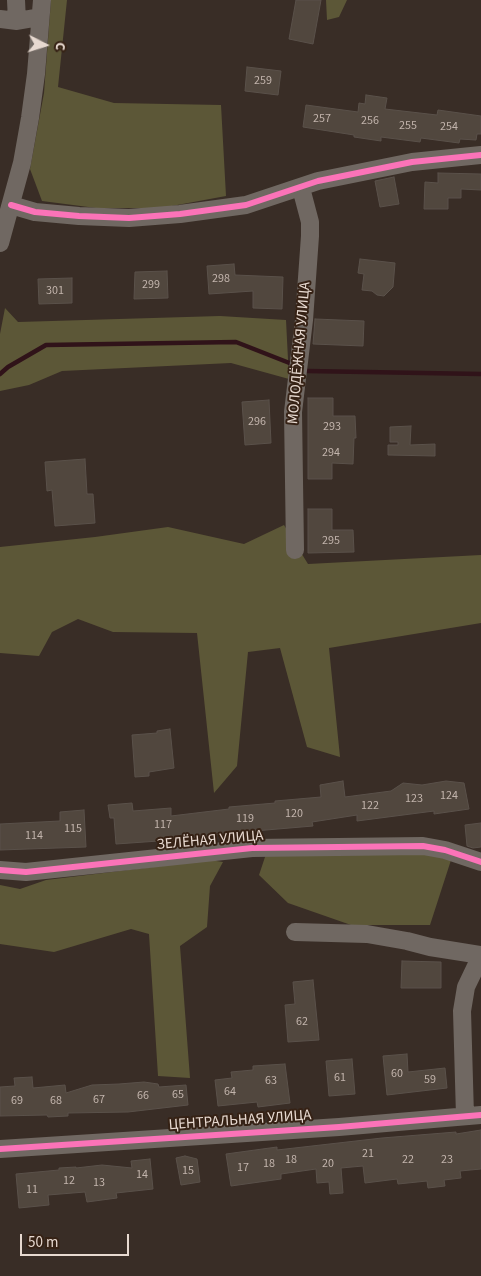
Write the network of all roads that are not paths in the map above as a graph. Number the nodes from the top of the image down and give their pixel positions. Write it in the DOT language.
graph roads {
  1 [pos="16,0"];
  2 [pos="41,9"];
  3 [pos="8,20"];
  4 [pos="481,155"];
  5 [pos="301,188"];
  6 [pos="11,205"];
  7 [pos="0,241"];
  8 [pos="295,550"];
  9 [pos="481,862"];
  10 [pos="0,870"];
  11 [pos="295,932"];
  12 [pos="481,955"];
  13 [pos="481,960"];
  14 [pos="473,1115"];
  15 [pos="0,1149"];
  1 -- 3 [label="street"];
  2 -- 3 [label="street"];
  2 -- 6 [label="street"];
  4 -- 5 [label="street"];
  5 -- 6 [label="street"];
  5 -- 8 [label="street, МОЛОДЁЖНАЯ УЛИЦА"];
  6 -- 7 [label="street"];
  9 -- 10 [label="street, ЗЕЛЁНАЯ УЛИЦА"];
  11 -- 12 [label="street"];
  13 -- 14 [label="street"];
  14 -- 15 [label="street, ЦЕНТРАЛЬНАЯ УЛИЦА"];
}
